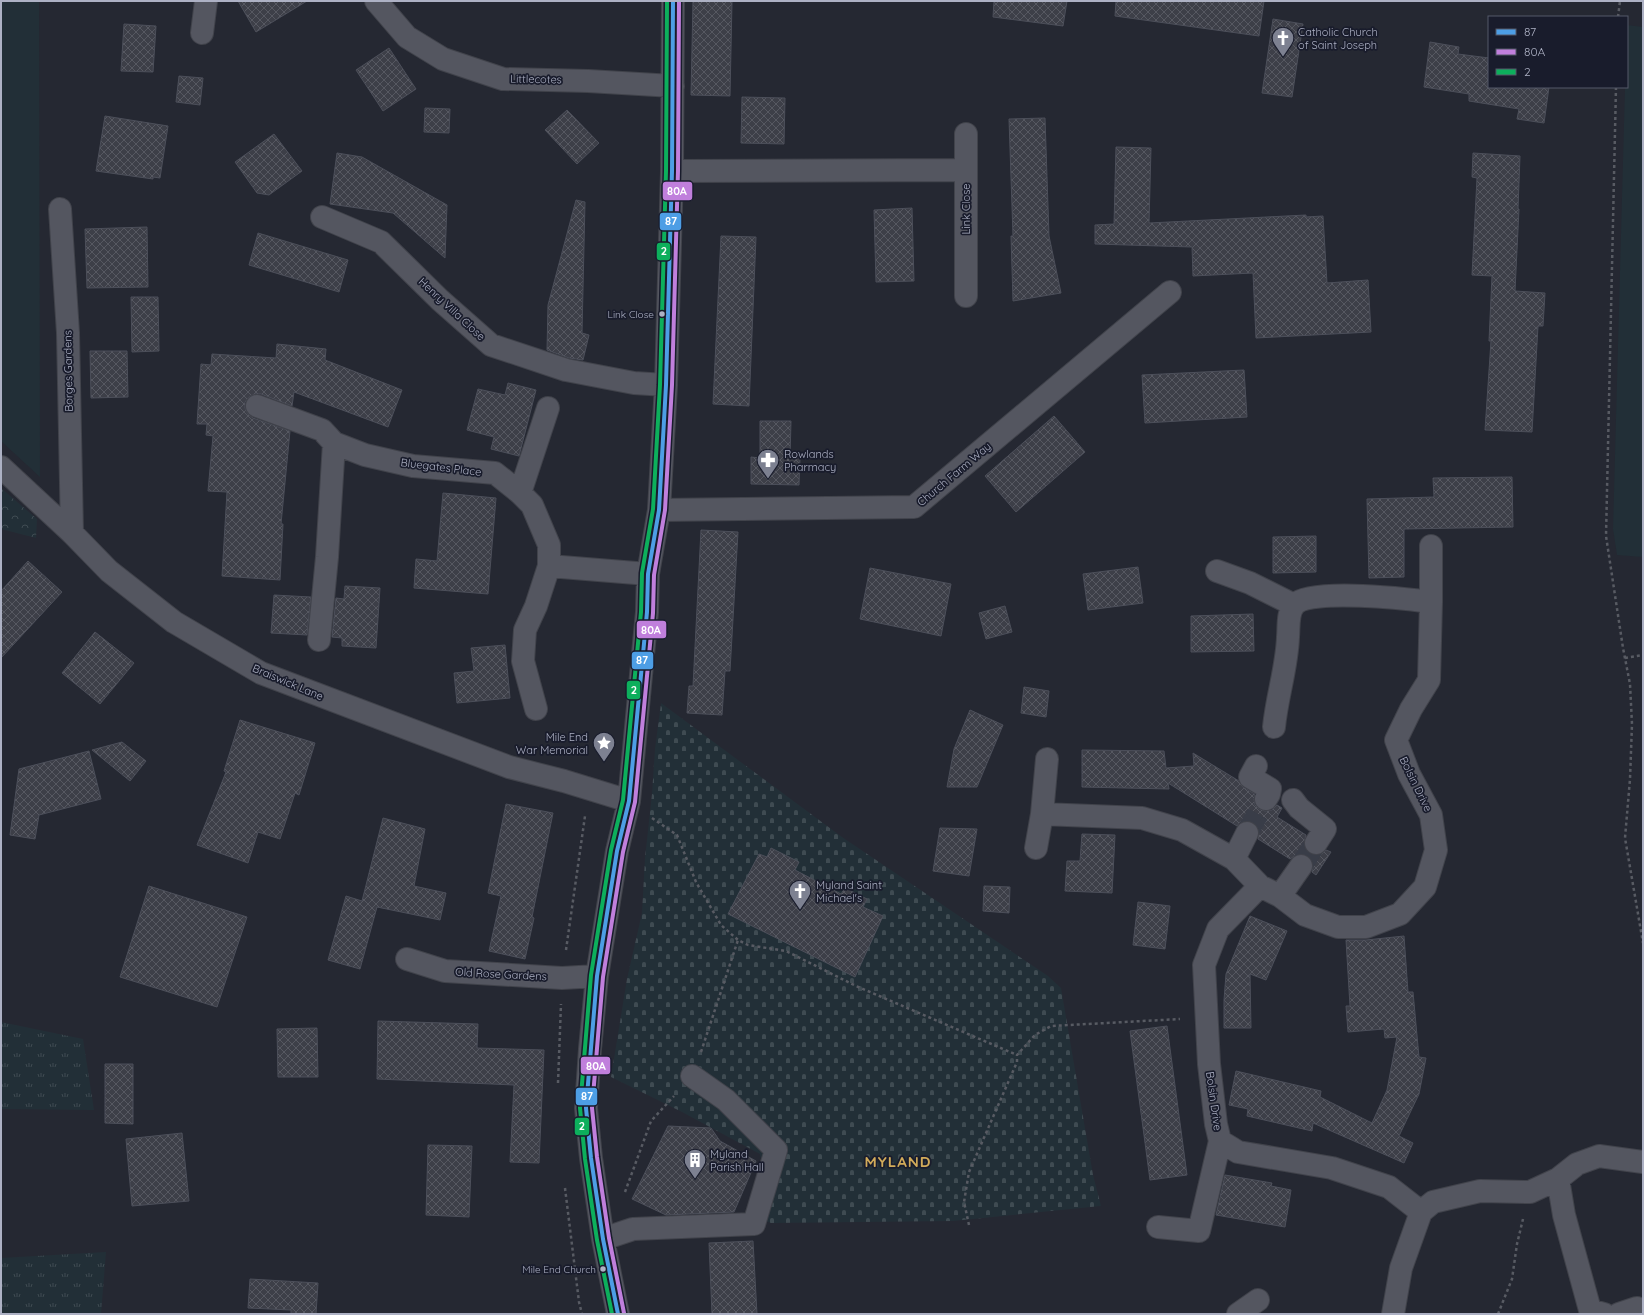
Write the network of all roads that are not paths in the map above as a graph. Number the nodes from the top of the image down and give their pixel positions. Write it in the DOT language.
graph roads {
  1 [pos="206,1"];
  2 [pos="376,1"];
  3 [pos="673,1"];
  4 [pos="202,33"];
  5 [pos="673,86"];
  6 [pos="966,134"];
  7 [pos="966,170"];
  8 [pos="672,171"];
  9 [pos="60,209"];
  10 [pos="322,218"];
  11 [pos="1170,292"];
  12 [pos="966,296"];
  13 [pos="666,385"];
  14 [pos="257,406"];
  15 [pos="548,408"];
  16 [pos="334,443"];
  17 [pos="1,467"];
  18 [pos="520,493"];
  19 [pos="659,510"];
  20 [pos="72,533"];
  21 [pos="1431,546"];
  22 [pos="549,566"];
  23 [pos="1217,571"];
  24 [pos="648,574"];
  25 [pos="1431,602"];
  26 [pos="1294,605"];
  27 [pos="319,640"];
  28 [pos="536,709"];
  29 [pos="1274,727"];
  30 [pos="1047,759"];
  31 [pos="1256,766"];
  32 [pos="1266,799"];
  33 [pos="1293,800"];
  34 [pos="629,801"];
  35 [pos="1042,814"];
  36 [pos="1247,832"];
  37 [pos="1316,843"];
  38 [pos="1036,848"];
  39 [pos="1234,859"];
  40 [pos="1301,866"];
  41 [pos="1260,886"];
  42 [pos="1280,896"];
  43 [pos="407,959"];
  44 [pos="597,976"];
  45 [pos="692,1076"];
  46 [pos="1220,1141"];
  47 [pos="1643,1162"];
  48 [pos="1558,1179"];
  49 [pos="1421,1212"];
  50 [pos="1158,1227"];
  51 [pos="603,1239"];
  52 [pos="1258,1300"];
  53 [pos="618,1314"];
  54 [pos="1238,1314"];
  55 [pos="1393,1314"];
  56 [pos="1604,1314"];
  1 -- 4 [label="street"];
  2 -- 5 [label="street, Littlecotes"];
  3 -- 5 [label="street"];
  5 -- 8 [label="street"];
  6 -- 7 [label="street, Link Close"];
  7 -- 8 [label="street, Link Close"];
  7 -- 12 [label="street, Link Close"];
  8 -- 13 [label="street"];
  9 -- 20 [label="street, Borges Gardens"];
  10 -- 13 [label="street, Henry Villa Close"];
  11 -- 19 [label="street, Church Farm Way"];
  13 -- 19 [label="street"];
  14 -- 16 [label="street, Bluegates Place"];
  15 -- 18 [label="street"];
  16 -- 18 [label="street, Bluegates Place"];
  16 -- 27 [label="street"];
  17 -- 20 [label="street, Braiswick Lane"];
  18 -- 22 [label="street, Bluegates Place"];
  19 -- 24 [label="street"];
  20 -- 34 [label="street, Braiswick Lane"];
  21 -- 25 [label="street, Bolsin Drive"];
  22 -- 24 [label="street"];
  22 -- 28 [label="street, Bluegates Place"];
  23 -- 26 [label="street"];
  24 -- 34 [label="street"];
  25 -- 26 [label="street"];
  25 -- 42 [label="street, Bolsin Drive"];
  26 -- 29 [label="street"];
  30 -- 35 [label="street"];
  31 -- 32 [label="street"];
  33 -- 37 [label="street"];
  34 -- 44 [label="street"];
  35 -- 38 [label="street"];
  35 -- 39 [label="street, Bolsin Drive"];
  36 -- 39 [label="street"];
  39 -- 41 [label="street, Bolsin Drive"];
  40 -- 42 [label="street"];
  41 -- 42 [label="street, Bolsin Drive"];
  41 -- 46 [label="street, Bolsin Drive"];
  43 -- 44 [label="street, Old Rose Gardens"];
  44 -- 51 [label="street"];
  45 -- 51 [label="street"];
  46 -- 49 [label="street, Bolsin Drive"];
  46 -- 50 [label="street"];
  47 -- 48 [label="street"];
  48 -- 49 [label="street"];
  48 -- 56 [label="street"];
  49 -- 55 [label="street"];
  51 -- 53 [label="street"];
  52 -- 54 [label="street"];
}
